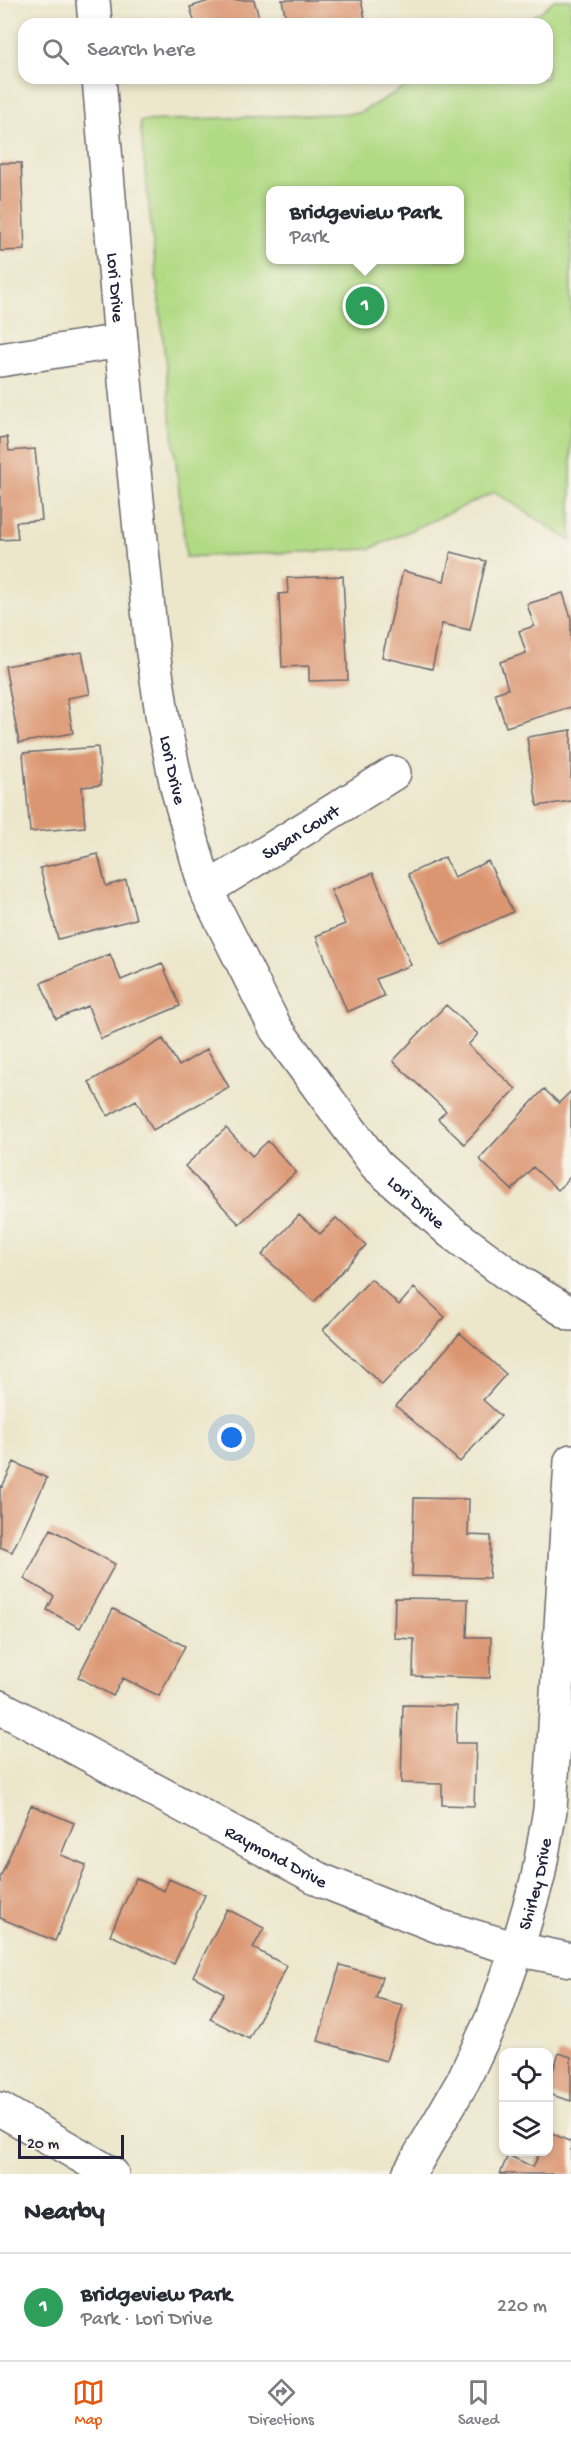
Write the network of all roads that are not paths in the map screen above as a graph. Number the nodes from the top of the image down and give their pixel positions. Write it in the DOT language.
graph roads {
  1 [pos="93,0"];
  2 [pos="94,18"];
  3 [pos="100,84"];
  4 [pos="121,341"];
  5 [pos="0,360"];
  6 [pos="394,773"];
  7 [pos="206,890"];
  8 [pos="571,1314"];
  9 [pos="571,1461"];
  10 [pos="0,1707"];
  11 [pos="517,1949"];
  12 [pos="571,1960"];
  13 [pos="0,2109"];
  14 [pos="112,2174"];
  15 [pos="409,2174"];
  1 -- 2 [label="street"];
  3 -- 4 [label="street, Lori Drive"];
  4 -- 5 [label="street"];
  4 -- 7 [label="street, Lori Drive"];
  6 -- 7 [label="street, Susan Court"];
  7 -- 8 [label="street, Lori Drive"];
  9 -- 11 [label="street, Shirley Drive"];
  10 -- 11 [label="street, Raymond Drive"];
  11 -- 12 [label="street, Raymond Drive"];
  11 -- 15 [label="street, Shirley Drive"];
  13 -- 14 [label="street"];
}
